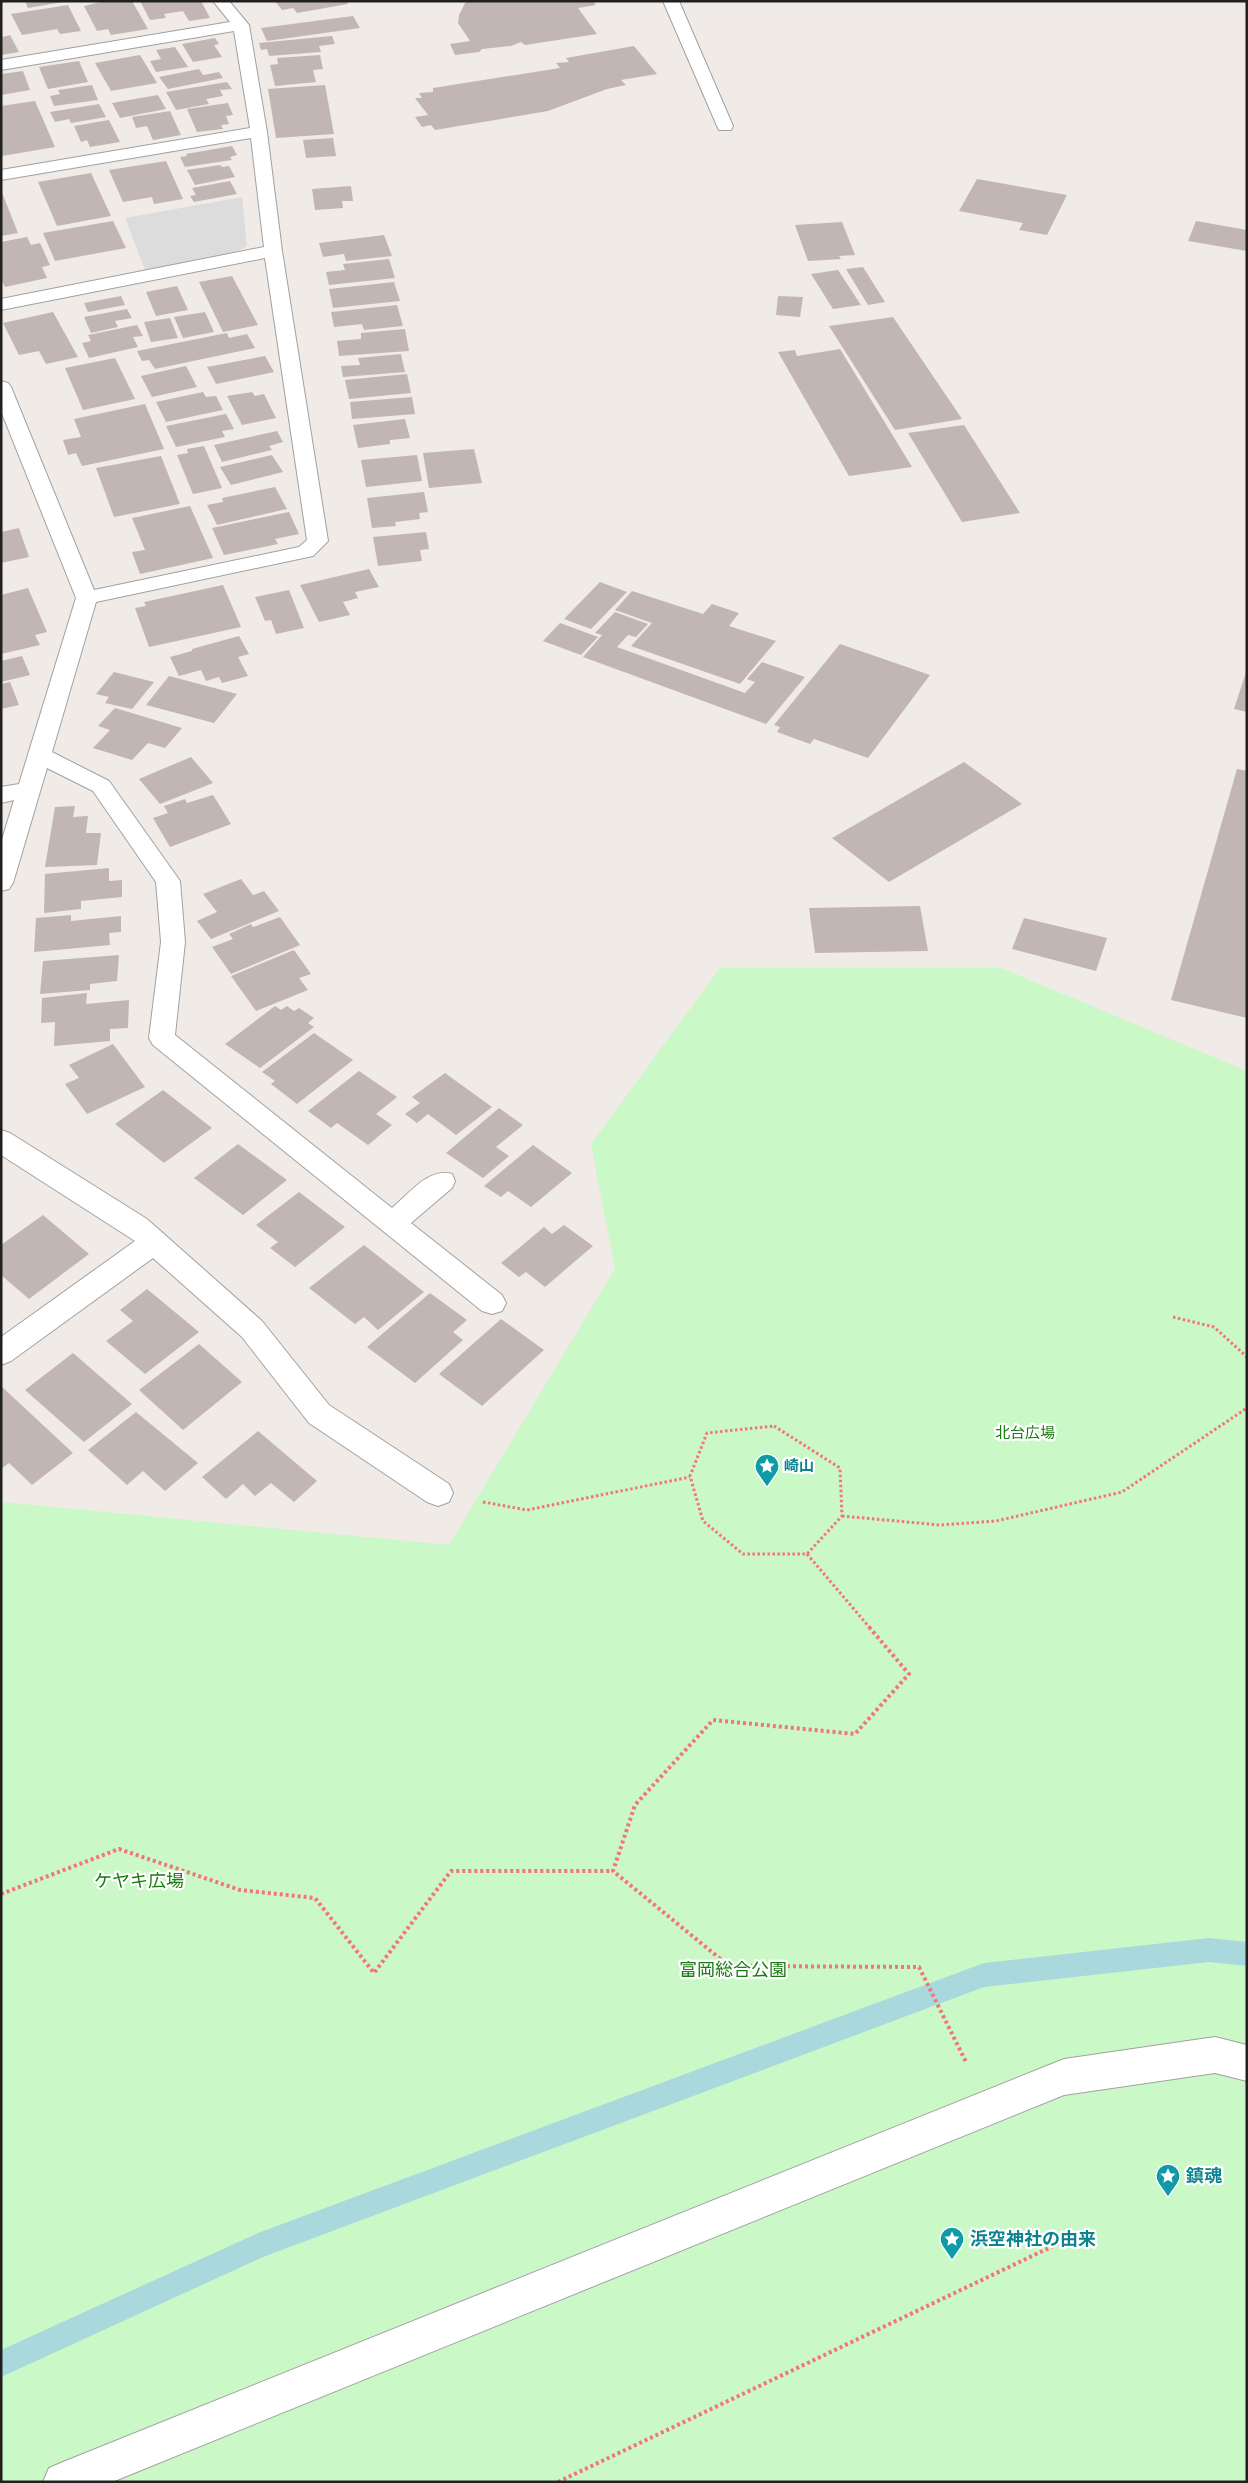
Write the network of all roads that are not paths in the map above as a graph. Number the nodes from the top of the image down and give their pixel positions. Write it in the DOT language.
graph roads {
  1 [pos="221,1"];
  2 [pos="671,1"];
  3 [pos="241,24"];
  4 [pos="1,65"];
  5 [pos="725,126"];
  6 [pos="259,132"];
  7 [pos="1,175"];
  8 [pos="273,252"];
  9 [pos="1,305"];
  10 [pos="1,387"];
  11 [pos="87,598"];
  12 [pos="41,756"];
  13 [pos="30,790"];
  14 [pos="1,796"];
  15 [pos="1,883"];
  16 [pos="1,1140"];
  17 [pos="442,1181"];
  18 [pos="392,1223"];
  19 [pos="154,1242"];
  20 [pos="492,1303"];
  21 [pos="1,1353"];
  22 [pos="438,1494"];
  23 [pos="1247,2063"];
  24 [pos="63,2482"];
  1 -- 3 [label="street"];
  2 -- 5 [label="street"];
  3 -- 4 [label="street"];
  3 -- 6 [label="street"];
  6 -- 7 [label="street"];
  6 -- 8 [label="street"];
  8 -- 9 [label="street"];
  8 -- 11 [label="street"];
  10 -- 11 [label="street"];
  11 -- 12 [label="street"];
  12 -- 13 [label="street"];
  12 -- 18 [label="street"];
  13 -- 14 [label="street"];
  13 -- 15 [label="street"];
  16 -- 19 [label="street"];
  17 -- 18 [label="street"];
  18 -- 20 [label="street"];
  19 -- 21 [label="street"];
  19 -- 22 [label="street"];
  23 -- 24 [label="street"];
}
